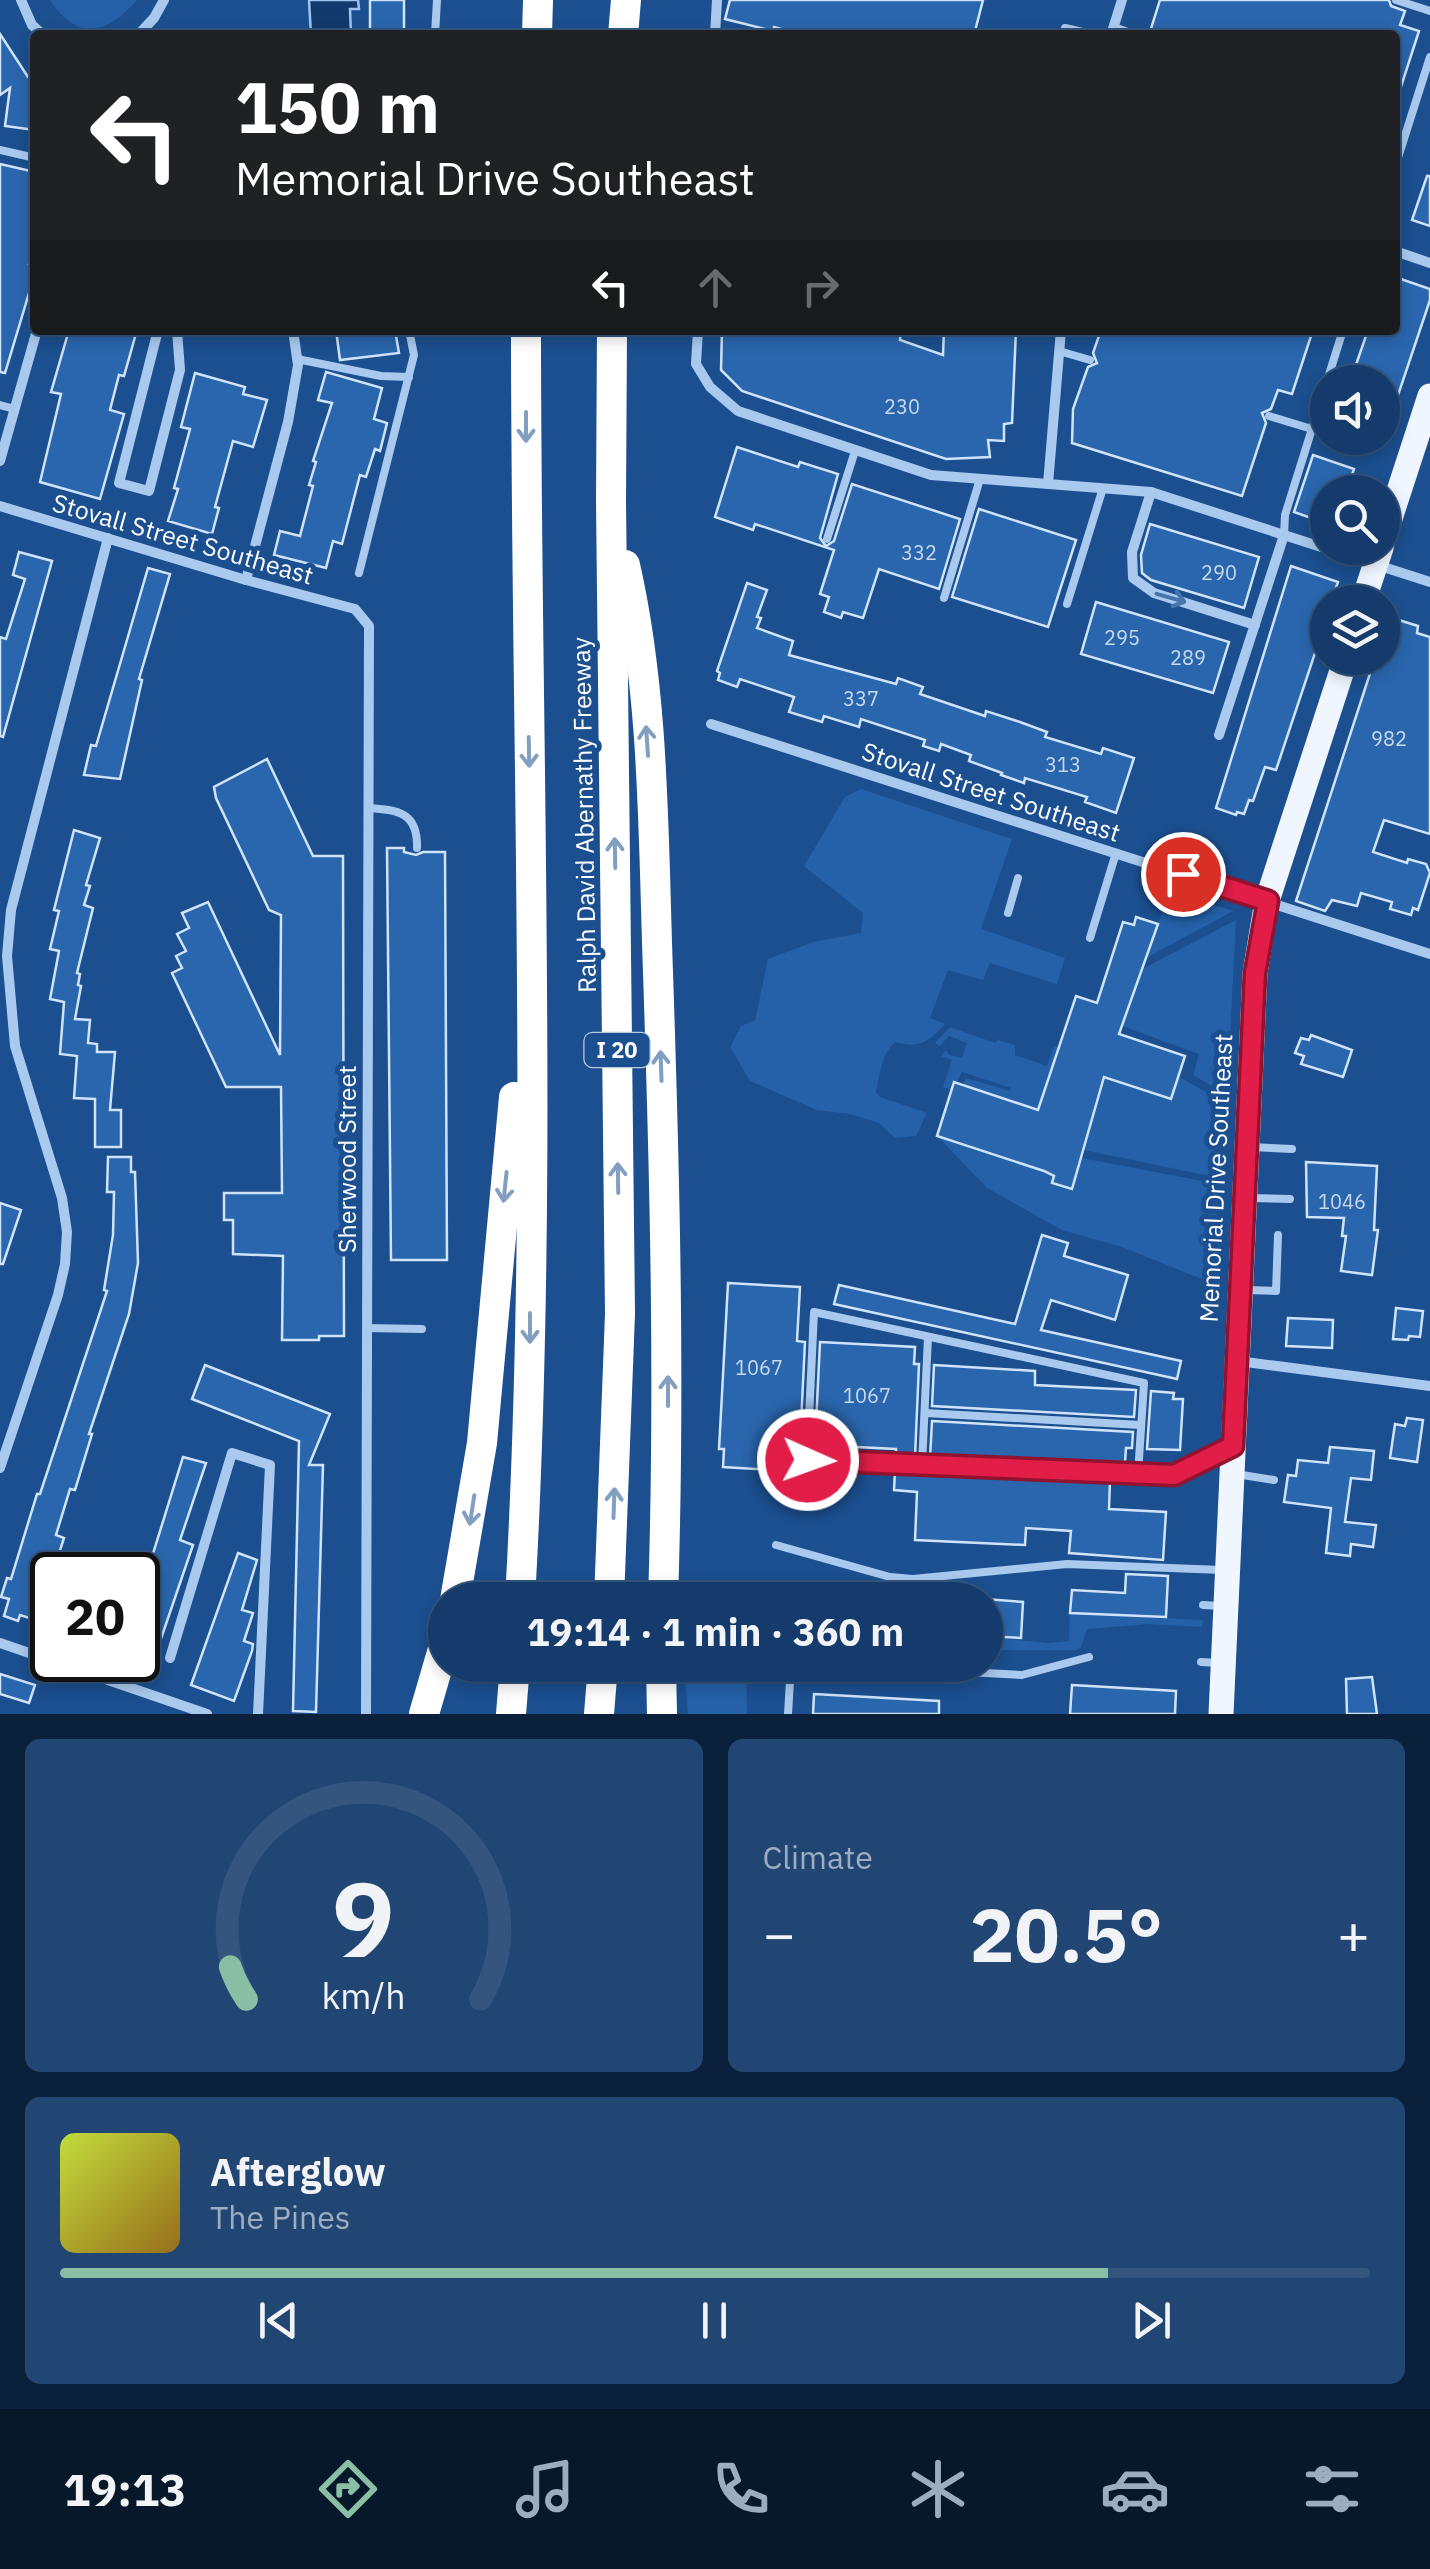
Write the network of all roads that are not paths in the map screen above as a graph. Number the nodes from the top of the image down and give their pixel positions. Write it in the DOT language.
graph roads {
  1 [pos="21,0"];
  2 [pos="164,0"];
  3 [pos="436,0"];
  4 [pos="538,0"];
  5 [pos="626,0"];
  6 [pos="718,0"];
  7 [pos="1122,0"];
  8 [pos="1396,0"];
  9 [pos="1430,11"];
  10 [pos="1065,28"];
  11 [pos="38,30"];
  12 [pos="143,30"];
  13 [pos="435,30"];
  14 [pos="536,30"];
  15 [pos="624,30"];
  16 [pos="715,30"];
  17 [pos="1074,30"];
  18 [pos="1112,30"];
  19 [pos="1430,56"];
  20 [pos="0,150"];
  21 [pos="1400,151"];
  22 [pos="30,157"];
  23 [pos="1400,254"];
  24 [pos="1430,263"];
  25 [pos="36,335"];
  26 [pos="157,335"];
  27 [pos="177,335"];
  28 [pos="294,335"];
  29 [pos="410,335"];
  30 [pos="526,335"];
  31 [pos="612,335"];
  32 [pos="698,335"];
  33 [pos="1060,335"];
  34 [pos="1341,335"];
  35 [pos="1059,351"];
  36 [pos="297,359"];
  37 [pos="1090,360"];
  38 [pos="1332,365"];
  39 [pos="409,377"];
  40 [pos="0,404"];
  41 [pos="1429,404"];
  42 [pos="16,409"];
  43 [pos="1269,416"];
  44 [pos="1310,428"];
  45 [pos="1310,435"];
  46 [pos="855,450"];
  47 [pos="0,460"];
  48 [pos="980,479"];
  49 [pos="1048,484"];
  50 [pos="1103,488"];
  51 [pos="1400,491"];
  52 [pos="1151,492"];
  53 [pos="611,500"];
  54 [pos="0,506"];
  55 [pos="1284,535"];
  56 [pos="108,538"];
  57 [pos="827,538"];
  58 [pos="1310,539"];
  59 [pos="1400,563"];
  60 [pos="359,573"];
  61 [pos="246,580"];
  62 [pos="1430,582"];
  63 [pos="944,598"];
  64 [pos="1066,604"];
  65 [pos="355,609"];
  66 [pos="1255,625"];
  67 [pos="1341,675"];
  68 [pos="710,724"];
  69 [pos="1219,736"];
  70 [pos="368,808"];
  71 [pos="416,848"];
  72 [pos="1116,853"];
  73 [pos="1018,878"];
  74 [pos="1268,901"];
  75 [pos="1008,912"];
  76 [pos="532,915"];
  77 [pos="1090,938"];
  78 [pos="1430,954"];
  79 [pos="1247,1146"];
  80 [pos="1292,1150"];
  81 [pos="1244,1198"];
  82 [pos="1290,1199"];
  83 [pos="1278,1234"];
  84 [pos="1240,1290"];
  85 [pos="367,1328"];
  86 [pos="422,1329"];
  87 [pos="928,1337"];
  88 [pos="1237,1361"];
  89 [pos="1430,1386"];
  90 [pos="924,1413"];
  91 [pos="1141,1425"];
  92 [pos="1233,1446"];
  93 [pos="922,1465"];
  94 [pos="0,1468"];
  95 [pos="1232,1473"];
  96 [pos="1138,1474"];
  97 [pos="1274,1480"];
  98 [pos="776,1545"];
  99 [pos="1228,1570"];
  100 [pos="458,1582"];
  101 [pos="521,1582"];
  102 [pos="609,1582"];
  103 [pos="663,1582"];
  104 [pos="0,1644"];
  105 [pos="1090,1657"];
  106 [pos="170,1658"];
  107 [pos="1003,1674"];
  108 [pos="433,1682"];
  109 [pos="514,1682"];
  110 [pos="602,1682"];
  111 [pos="661,1682"];
  112 [pos="790,1682"];
  113 [pos="206,1714"];
  114 [pos="258,1714"];
  115 [pos="366,1714"];
  116 [pos="424,1714"];
  117 [pos="511,1714"];
  118 [pos="599,1714"];
  119 [pos="662,1714"];
  120 [pos="788,1714"];
  121 [pos="1221,1714"];
  1 -- 11 [label="street"];
  2 -- 12 [label="street"];
  3 -- 13 [label="lane"];
  4 -- 14 [label="highway"];
  5 -- 15 [label="highway"];
  6 -- 16 [label="street"];
  7 -- 18 [label="street"];
  8 -- 9 [label="lane"];
  10 -- 17 [label="lane"];
  19 -- 21 [label="lane"];
  20 -- 22 [label="lane"];
  23 -- 24 [label="street"];
  25 -- 42 [label="street"];
  26 -- 27 [label="street"];
  28 -- 36 [label="street"];
  29 -- 39 [label="lane"];
  30 -- 76 [label="highway, one-way"];
  31 -- 53 [label="highway, Ralph David Abernathy Freeway / I 20"];
  32 -- 46 [label="street"];
  33 -- 35 [label="street"];
  34 -- 38 [label="lane"];
  35 -- 37 [label="lane"];
  35 -- 49 [label="street"];
  36 -- 39 [label="lane"];
  36 -- 61 [label="street"];
  39 -- 60 [label="lane"];
  40 -- 42 [label="lane"];
  41 -- 51 [label="main road"];
  42 -- 47 [label="street"];
  43 -- 44 [label="lane"];
  45 -- 55 [label="lane"];
  46 -- 48 [label="street"];
  46 -- 57 [label="lane"];
  48 -- 49 [label="street"];
  48 -- 63 [label="lane"];
  49 -- 50 [label="street"];
  50 -- 52 [label="street"];
  50 -- 64 [label="lane"];
  52 -- 55 [label="street"];
  52 -- 66 [label="street, one-way"];
  102 -- 53 [label="highway, Ralph David Abernathy Freeway / I 20, one-way"];
  103 -- 53 [label="highway, one-way"];
  54 -- 56 [label="street, Stovall Street Southeast"];
  55 -- 58 [label="street"];
  55 -- 66 [label="street"];
  56 -- 61 [label="street, Stovall Street Southeast"];
  56 -- 94 [label="street"];
  59 -- 62 [label="street"];
  61 -- 65 [label="street, Stovall Street Southeast"];
  65 -- 70 [label="street, Sherwood Street"];
  66 -- 69 [label="street"];
  67 -- 74 [label="main road, Memorial Drive Southeast"];
  68 -- 72 [label="street, Stovall Street Southeast"];
  70 -- 71 [label="lane"];
  70 -- 85 [label="street, Sherwood Street"];
  72 -- 74 [label="street, Stovall Street Southeast"];
  72 -- 77 [label="lane"];
  73 -- 75 [label="lane"];
  74 -- 78 [label="street, Stovall Street Southeast"];
  74 -- 79 [label="main road, Memorial Drive Southeast"];
  76 -- 100 [label="highway, one-way"];
  76 -- 101 [label="highway, one-way"];
  79 -- 80 [label="lane"];
  79 -- 81 [label="main road, Memorial Drive Southeast"];
  81 -- 82 [label="lane"];
  81 -- 84 [label="main road, Memorial Drive Southeast"];
  83 -- 84 [label="lane"];
  84 -- 88 [label="main road, Memorial Drive Southeast"];
  85 -- 86 [label="lane"];
  85 -- 115 [label="street, Sherwood Street"];
  87 -- 90 [label="lane"];
  87 -- 91 [label="lane"];
  87 -- 93 [label="lane"];
  88 -- 89 [label="street"];
  88 -- 92 [label="main road, Memorial Drive Southeast"];
  90 -- 91 [label="lane"];
  90 -- 93 [label="lane"];
  91 -- 96 [label="lane"];
  92 -- 95 [label="main road, Memorial Drive Southeast"];
  92 -- 96 [label="lane"];
  93 -- 96 [label="lane"];
  95 -- 97 [label="lane"];
  95 -- 99 [label="main road, Memorial Drive Southeast"];
  98 -- 99 [label="lane"];
  99 -- 121 [label="main road, Memorial Drive Southeast"];
  104 -- 113 [label="street"];
  105 -- 107 [label="lane"];
  106 -- 114 [label="street"];
  108 -- 116 [label="highway"];
  109 -- 117 [label="highway"];
  110 -- 118 [label="highway"];
  111 -- 119 [label="highway"];
  112 -- 120 [label="lane"];
}
